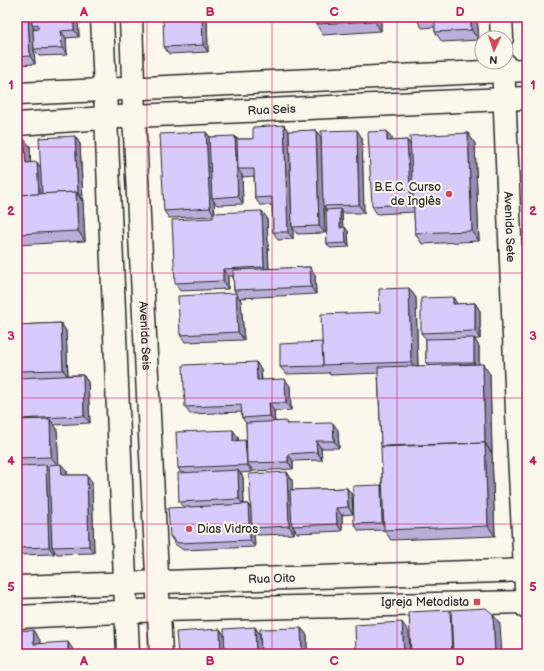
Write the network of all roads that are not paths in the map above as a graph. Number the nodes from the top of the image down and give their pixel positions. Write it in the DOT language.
graph roads {
  1 [pos="102,17"];
  2 [pos="131,17"];
  3 [pos="501,17"];
  4 [pos="502,30"];
  5 [pos="514,68"];
  6 [pos="474,69"];
  7 [pos="503,70"];
  8 [pos="527,70"];
  9 [pos="133,89"];
  10 [pos="105,90"];
  11 [pos="17,94"];
  12 [pos="504,98"];
  13 [pos="527,98"];
  14 [pos="134,116"];
  15 [pos="106,118"];
  16 [pos="17,124"];
  17 [pos="526,570"];
  18 [pos="158,582"];
  19 [pos="125,583"];
  20 [pos="17,587"];
  21 [pos="527,602"];
  22 [pos="527,608"];
  23 [pos="159,610"];
  24 [pos="126,612"];
  25 [pos="17,617"];
  26 [pos="128,654"];
  27 [pos="161,654"];
  1 -- 10 [label="street"];
  2 -- 9 [label="street, Avenida Seis"];
  3 -- 4 [label="street"];
  5 -- 8 [label="street"];
  6 -- 9 [label="street"];
  7 -- 12 [label="street, Avenida Sete"];
  9 -- 10 [label="street"];
  9 -- 14 [label="street, Avenida Seis"];
  10 -- 11 [label="street"];
  10 -- 15 [label="street"];
  12 -- 13 [label="street, Rua Seis"];
  12 -- 14 [label="street, Rua Seis"];
  12 -- 17 [label="street, Avenida Sete"];
  14 -- 15 [label="street, Rua Seis"];
  14 -- 18 [label="street, Avenida Seis"];
  15 -- 16 [label="street, Rua Seis"];
  15 -- 19 [label="street"];
  17 -- 18 [label="street, Rua Oito"];
  17 -- 21 [label="street, Avenida Sete"];
  18 -- 19 [label="street, Rua Oito"];
  18 -- 23 [label="street, Avenida Seis"];
  19 -- 20 [label="street, Rua Oito"];
  19 -- 24 [label="street"];
  21 -- 22 [label="street, Avenida Sete"];
  21 -- 23 [label="street"];
  23 -- 24 [label="street"];
  23 -- 27 [label="street, Avenida Seis"];
  24 -- 25 [label="street"];
  24 -- 26 [label="street"];
}
